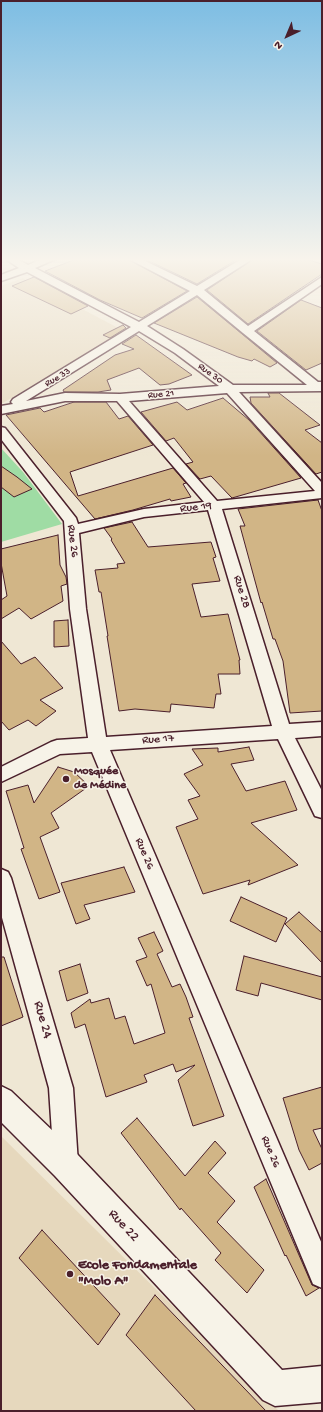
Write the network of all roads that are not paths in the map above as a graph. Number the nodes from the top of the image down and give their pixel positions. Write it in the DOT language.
graph roads {
  1 [pos="134,324"];
  2 [pos="145,324"];
  3 [pos="239,324"];
  4 [pos="256,324"];
  5 [pos="140,327"];
  6 [pos="247,330"];
  7 [pos="321,387"];
  8 [pos="230,389"];
  9 [pos="120,398"];
  10 [pos="4,409"];
  11 [pos="1,431"];
  12 [pos="322,492"];
  13 [pos="214,506"];
  14 [pos="72,530"];
  15 [pos="322,729"];
  16 [pos="283,732"];
  17 [pos="98,744"];
  18 [pos="1,775"];
  19 [pos="322,810"];
  20 [pos="1,878"];
  21 [pos="1,1101"];
  22 [pos="66,1165"];
  23 [pos="322,1275"];
  24 [pos="322,1384"];
  1 -- 5 [label="street, Rue 30"];
  2 -- 5 [label="street, Rue 33"];
  3 -- 6 [label="street"];
  4 -- 6 [label="street"];
  5 -- 8 [label="street, Rue 30"];
  5 -- 10 [label="street, Rue 33"];
  6 -- 7 [label="street"];
  7 -- 8 [label="street, Rue 21"];
  8 -- 9 [label="street, Rue 21"];
  8 -- 12 [label="street, Rue 30"];
  9 -- 10 [label="street, Rue 21"];
  9 -- 13 [label="street, Rue 28"];
  11 -- 14 [label="street, Rue 26"];
  12 -- 13 [label="street, Rue 19"];
  13 -- 14 [label="street, Rue 19"];
  13 -- 16 [label="street, Rue 28"];
  14 -- 17 [label="street, Rue 26"];
  15 -- 16 [label="street, Rue 17"];
  16 -- 17 [label="street, Rue 17"];
  16 -- 19 [label="street, Rue 28"];
  17 -- 18 [label="street, Rue 17"];
  17 -- 23 [label="street, Rue 26"];
  20 -- 22 [label="street, Rue 24"];
  21 -- 22 [label="street, Rue 22"];
  22 -- 24 [label="street, Rue 22"];
}
